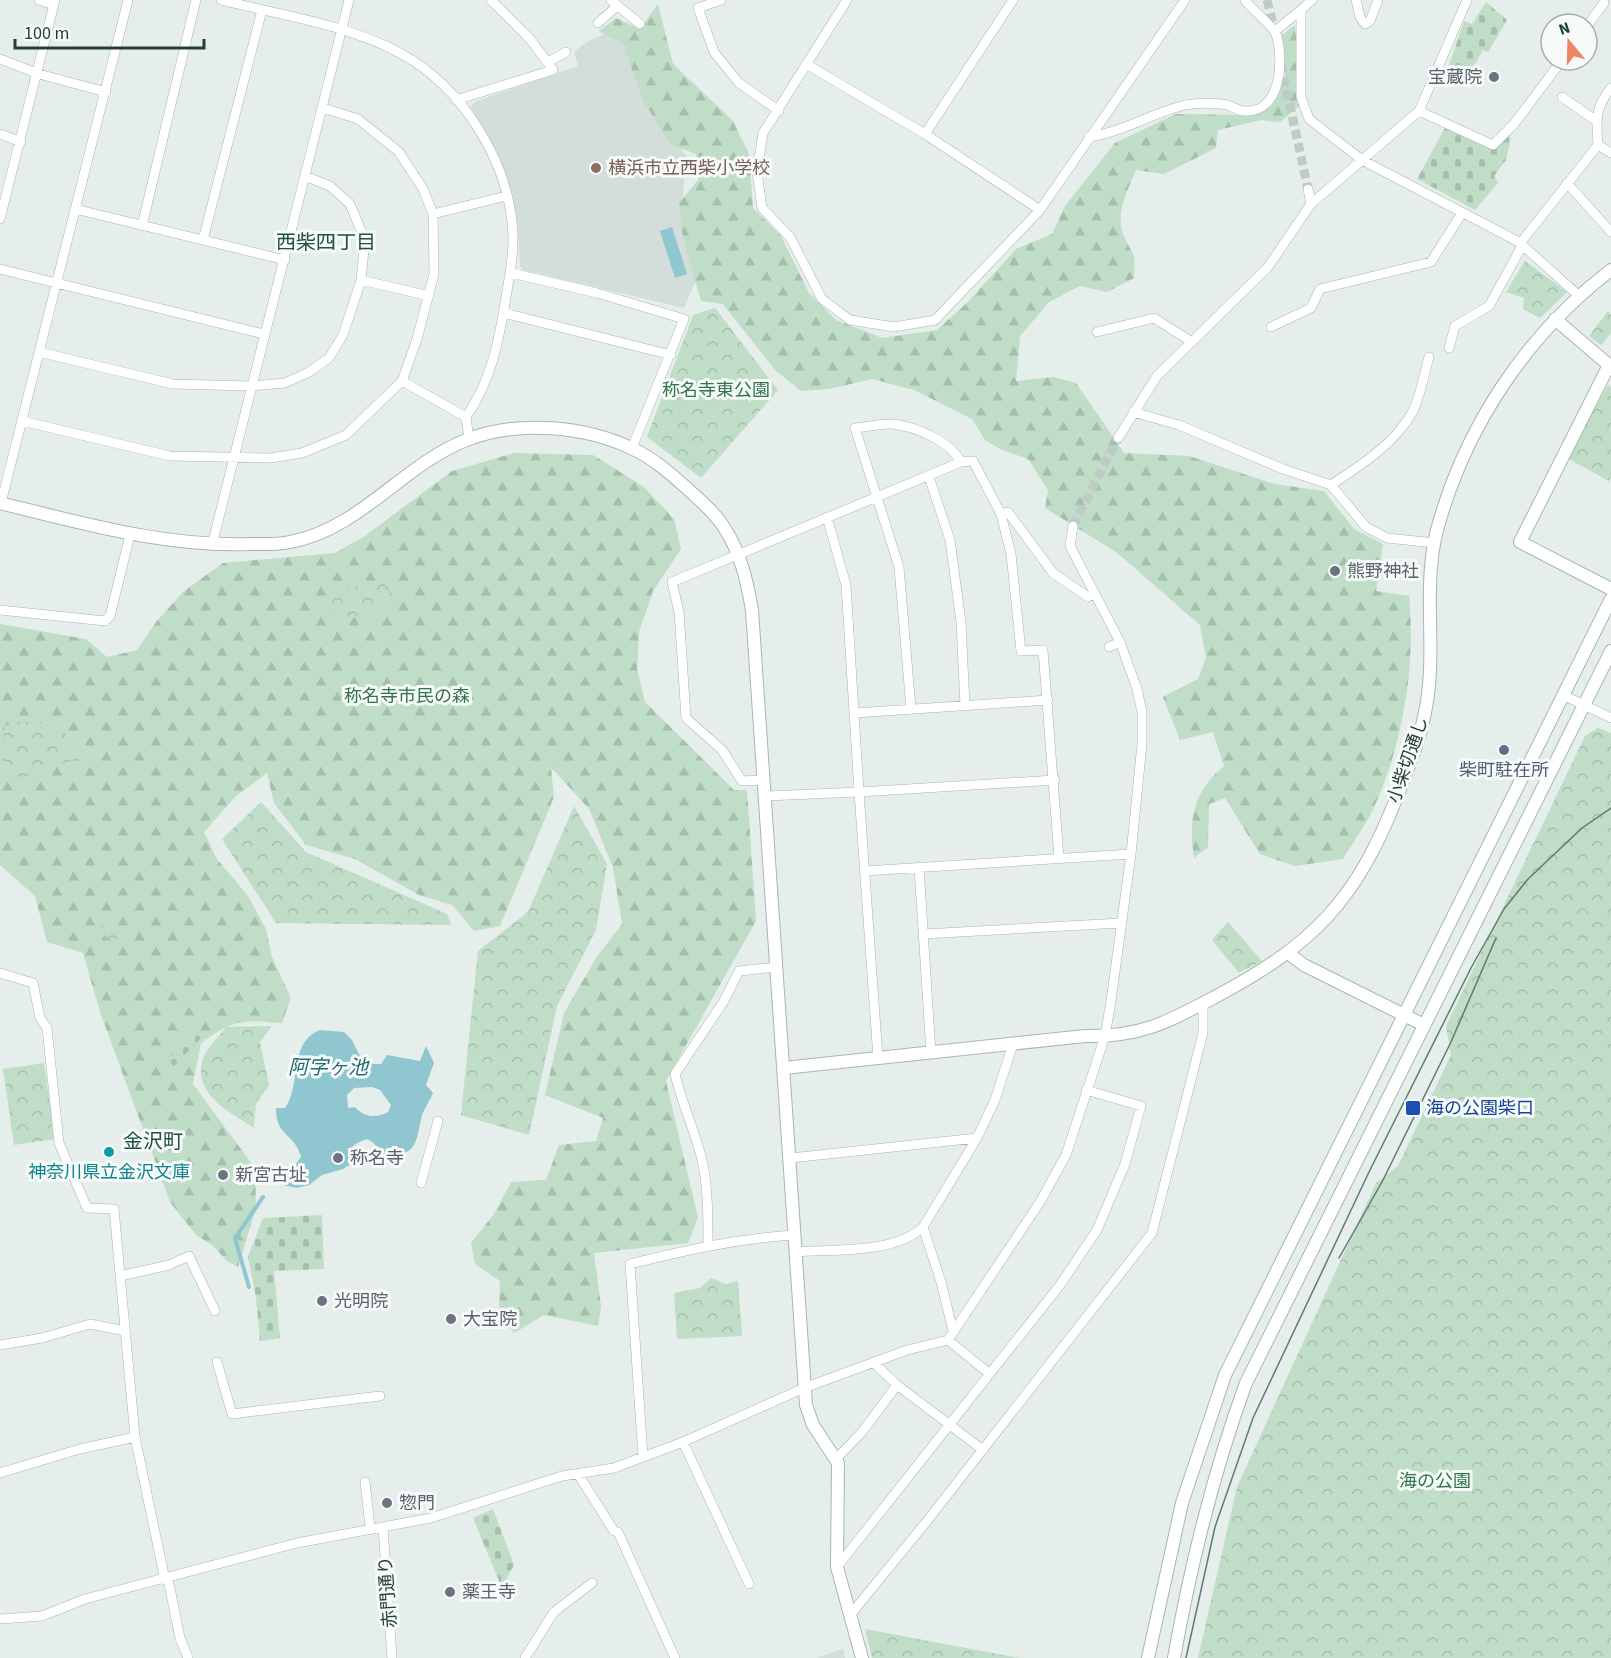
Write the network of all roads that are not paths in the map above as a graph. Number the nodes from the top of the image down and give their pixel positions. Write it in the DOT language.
graph roads {
  1 [pos="39,0"];
  2 [pos="128,0"];
  3 [pos="196,0"];
  4 [pos="221,0"];
  5 [pos="349,0"];
  6 [pos="491,0"];
  7 [pos="721,0"];
  8 [pos="847,0"];
  9 [pos="1012,0"];
  10 [pos="1185,0"];
  11 [pos="1245,0"];
  12 [pos="1312,0"];
  13 [pos="1356,0"];
  14 [pos="1378,0"];
  15 [pos="1467,0"];
  16 [pos="54,3"];
  17 [pos="613,3"];
  18 [pos="696,4"];
  19 [pos="262,10"];
  20 [pos="1301,10"];
  21 [pos="598,23"];
  22 [pos="639,24"];
  23 [pos="342,30"];
  24 [pos="1275,31"];
  25 [pos="566,52"];
  26 [pos="0,59"];
  27 [pos="548,62"];
  28 [pos="806,64"];
  29 [pos="1553,72"];
  30 [pos="39,74"];
  31 [pos="1611,88"];
  32 [pos="105,92"];
  33 [pos="1562,97"];
  34 [pos="456,100"];
  35 [pos="323,108"];
  36 [pos="779,111"];
  37 [pos="1419,111"];
  38 [pos="1595,120"];
  39 [pos="0,134"];
  40 [pos="925,134"];
  41 [pos="1089,137"];
  42 [pos="21,142"];
  43 [pos="1598,146"];
  44 [pos="1611,153"];
  45 [pos="1362,160"];
  46 [pos="305,176"];
  47 [pos="1567,183"];
  48 [pos="1308,189"];
  49 [pos="2,195"];
  50 [pos="506,196"];
  51 [pos="1311,204"];
  52 [pos="75,210"];
  53 [pos="1040,210"];
  54 [pos="1462,213"];
  55 [pos="433,214"];
  56 [pos="0,219"];
  57 [pos="142,225"];
  58 [pos="1611,232"];
  59 [pos="203,240"];
  60 [pos="1522,246"];
  61 [pos="285,260"];
  62 [pos="0,268"];
  63 [pos="1611,270"];
  64 [pos="511,273"];
  65 [pos="361,280"];
  66 [pos="56,283"];
  67 [pos="1578,295"];
  68 [pos="429,296"];
  69 [pos="504,313"];
  70 [pos="1555,319"];
  71 [pos="1271,327"];
  72 [pos="1097,332"];
  73 [pos="264,334"];
  74 [pos="1192,342"];
  75 [pos="1449,348"];
  76 [pos="39,352"];
  77 [pos="671,355"];
  78 [pos="1429,357"];
  79 [pos="1610,366"];
  80 [pos="402,381"];
  81 [pos="251,386"];
  82 [pos="1133,412"];
  83 [pos="466,417"];
  84 [pos="22,421"];
  85 [pos="1118,438"];
  86 [pos="468,439"];
  87 [pos="632,448"];
  88 [pos="234,457"];
  89 [pos="961,462"];
  90 [pos="930,477"];
  91 [pos="1331,485"];
  92 [pos="879,497"];
  93 [pos="0,503"];
  94 [pos="1001,514"];
  95 [pos="827,517"];
  96 [pos="1073,526"];
  97 [pos="130,535"];
  98 [pos="1436,537"];
  99 [pos="212,545"];
  100 [pos="739,554"];
  101 [pos="1611,589"];
  102 [pos="1093,594"];
  103 [pos="1611,599"];
  104 [pos="0,610"];
  105 [pos="1120,642"];
  106 [pos="1109,646"];
  107 [pos="1611,651"];
  108 [pos="1563,695"];
  109 [pos="1048,700"];
  110 [pos="1584,705"];
  111 [pos="965,706"];
  112 [pos="911,709"];
  113 [pos="855,713"];
  114 [pos="1611,718"];
  115 [pos="764,780"];
  116 [pos="1054,780"];
  117 [pos="858,792"];
  118 [pos="766,796"];
  119 [pos="1131,854"];
  120 [pos="1059,858"];
  121 [pos="919,868"];
  122 [pos="864,871"];
  123 [pos="1121,923"];
  124 [pos="924,934"];
  125 [pos="1288,953"];
  126 [pos="777,967"];
  127 [pos="0,973"];
  128 [pos="1203,1003"];
  129 [pos="1403,1015"];
  130 [pos="1424,1024"];
  131 [pos="1105,1036"];
  132 [pos="1012,1044"];
  133 [pos="931,1053"];
  134 [pos="878,1058"];
  135 [pos="784,1068"];
  136 [pos="1086,1090"];
  137 [pos="438,1121"];
  138 [pos="977,1138"];
  139 [pos="790,1158"];
  140 [pos="421,1183"];
  141 [pos="922,1227"];
  142 [pos="794,1235"];
  143 [pos="708,1244"];
  144 [pos="795,1252"];
  145 [pos="120,1276"];
  146 [pos="215,1311"];
  147 [pos="124,1331"];
  148 [pos="951,1335"];
  149 [pos="0,1345"];
  150 [pos="217,1362"];
  151 [pos="875,1364"];
  152 [pos="990,1374"];
  153 [pos="897,1385"];
  154 [pos="804,1388"];
  155 [pos="380,1396"];
  156 [pos="949,1424"];
  157 [pos="135,1437"];
  158 [pos="683,1442"];
  159 [pos="983,1450"];
  160 [pos="643,1457"];
  161 [pos="835,1460"];
  162 [pos="0,1473"];
  163 [pos="578,1473"];
  164 [pos="365,1482"];
  165 [pos="370,1527"];
  166 [pos="383,1527"];
  167 [pos="837,1567"];
  168 [pos="166,1580"];
  169 [pos="592,1583"];
  170 [pos="749,1584"];
  171 [pos="851,1614"];
  172 [pos="0,1619"];
  173 [pos="12,1620"];
  174 [pos="0,1628"];
  175 [pos="188,1658"];
  176 [pos="392,1658"];
  177 [pos="525,1658"];
  178 [pos="675,1658"];
  179 [pos="862,1658"];
  180 [pos="1148,1658"];
  181 [pos="1174,1658"];
  1 -- 16 [label="street"];
  2 -- 32 [label="street"];
  3 -- 57 [label="street"];
  4 -- 19 [label="street"];
  5 -- 23 [label="street"];
  6 -- 27 [label="street"];
  7 -- 18 [label="street"];
  8 -- 28 [label="street"];
  9 -- 40 [label="street"];
  10 -- 41 [label="street"];
  11 -- 24 [label="street"];
  12 -- 20 [label="street"];
  13 -- 14 [label="street"];
  15 -- 37 [label="street"];
  16 -- 30 [label="street"];
  17 -- 21 [label="street"];
  17 -- 22 [label="street"];
  18 -- 36 [label="street"];
  19 -- 23 [label="street"];
  19 -- 59 [label="street"];
  20 -- 24 [label="street"];
  20 -- 45 [label="street"];
  23 -- 34 [label="street"];
  23 -- 35 [label="street"];
  24 -- 41 [label="street"];
  25 -- 27 [label="street"];
  26 -- 30 [label="street"];
  27 -- 34 [label="street"];
  28 -- 36 [label="street"];
  28 -- 40 [label="street"];
  29 -- 37 [label="street"];
  30 -- 32 [label="street"];
  30 -- 42 [label="street"];
  31 -- 38 [label="street"];
  32 -- 52 [label="street"];
  33 -- 38 [label="street"];
  34 -- 50 [label="street"];
  35 -- 46 [label="street"];
  35 -- 55 [label="street"];
  36 -- 53 [label="street"];
  37 -- 45 [label="street"];
  38 -- 43 [label="street"];
  39 -- 42 [label="street"];
  40 -- 53 [label="street"];
  41 -- 53 [label="street"];
  42 -- 49 [label="street"];
  43 -- 44 [label="street"];
  43 -- 47 [label="street"];
  45 -- 51 [label="street"];
  45 -- 54 [label="street"];
  46 -- 61 [label="street"];
  46 -- 65 [label="street"];
  47 -- 58 [label="street"];
  47 -- 60 [label="street"];
  48 -- 51 [label="street"];
  49 -- 56 [label="street"];
  50 -- 55 [label="street"];
  50 -- 64 [label="street"];
  51 -- 74 [label="street"];
  52 -- 57 [label="street"];
  52 -- 66 [label="street"];
  54 -- 60 [label="street"];
  54 -- 71 [label="street"];
  55 -- 68 [label="street"];
  57 -- 59 [label="street"];
  59 -- 61 [label="street"];
  60 -- 67 [label="street"];
  60 -- 75 [label="street"];
  61 -- 73 [label="street"];
  62 -- 66 [label="street"];
  63 -- 67 [label="street, 小柴切通し"];
  64 -- 69 [label="street"];
  64 -- 77 [label="street"];
  65 -- 68 [label="street"];
  65 -- 81 [label="street"];
  66 -- 73 [label="street"];
  66 -- 76 [label="street"];
  67 -- 70 [label="street, 小柴切通し"];
  68 -- 80 [label="street"];
  69 -- 77 [label="street"];
  69 -- 83 [label="street"];
  70 -- 79 [label="street"];
  70 -- 98 [label="street, 小柴切通し"];
  72 -- 74 [label="street"];
  73 -- 81 [label="street"];
  74 -- 82 [label="street"];
  76 -- 81 [label="street"];
  76 -- 84 [label="street"];
  77 -- 87 [label="street"];
  78 -- 91 [label="street"];
  79 -- 101 [label="street"];
  80 -- 83 [label="street"];
  80 -- 88 [label="street"];
  81 -- 88 [label="street"];
  82 -- 85 [label="street"];
  82 -- 91 [label="street"];
  83 -- 86 [label="street"];
  84 -- 88 [label="street"];
  84 -- 93 [label="street"];
  86 -- 87 [label="street"];
  86 -- 99 [label="street"];
  87 -- 100 [label="street"];
  88 -- 99 [label="street"];
  89 -- 90 [label="street"];
  89 -- 92 [label="street"];
  89 -- 94 [label="street"];
  90 -- 92 [label="street"];
  90 -- 111 [label="street"];
  91 -- 98 [label="street"];
  92 -- 95 [label="street"];
  92 -- 112 [label="street"];
  93 -- 97 [label="street"];
  94 -- 102 [label="street"];
  94 -- 109 [label="street"];
  95 -- 100 [label="street"];
  95 -- 113 [label="street"];
  96 -- 102 [label="street"];
  97 -- 99 [label="street"];
  97 -- 104 [label="street"];
  98 -- 125 [label="street, 小柴切通し"];
  100 -- 115 [label="street"];
  100 -- 115 [label="street"];
  102 -- 105 [label="street"];
  103 -- 108 [label="street"];
  105 -- 106 [label="street"];
  105 -- 119 [label="street"];
  107 -- 110 [label="street"];
  108 -- 110 [label="street"];
  108 -- 129 [label="street"];
  109 -- 111 [label="street"];
  109 -- 116 [label="street"];
  110 -- 114 [label="street"];
  110 -- 130 [label="street"];
  111 -- 112 [label="street"];
  112 -- 113 [label="street"];
  113 -- 117 [label="street"];
  115 -- 118 [label="street"];
  116 -- 117 [label="street"];
  116 -- 120 [label="street"];
  117 -- 118 [label="street"];
  117 -- 122 [label="street"];
  118 -- 126 [label="street"];
  119 -- 120 [label="street"];
  119 -- 123 [label="street"];
  120 -- 121 [label="street"];
  121 -- 122 [label="street"];
  121 -- 124 [label="street"];
  122 -- 134 [label="street"];
  123 -- 124 [label="street"];
  123 -- 131 [label="street"];
  124 -- 133 [label="street"];
  125 -- 128 [label="street, 小柴切通し"];
  125 -- 129 [label="street"];
  126 -- 135 [label="street"];
  126 -- 143 [label="street"];
  127 -- 145 [label="street"];
  128 -- 131 [label="street, 小柴切通し"];
  128 -- 159 [label="street"];
  129 -- 130 [label="street"];
  129 -- 180 [label="street"];
  130 -- 181 [label="street"];
  131 -- 132 [label="street, 小柴切通し"];
  131 -- 136 [label="street"];
  132 -- 133 [label="street, 小柴切通し"];
  132 -- 138 [label="street"];
  133 -- 134 [label="street, 小柴切通し"];
  134 -- 135 [label="street, 小柴切通し"];
  135 -- 139 [label="street"];
  136 -- 148 [label="street"];
  136 -- 152 [label="street"];
  137 -- 140 [label="street"];
  138 -- 139 [label="street"];
  138 -- 141 [label="street"];
  139 -- 142 [label="street"];
  141 -- 144 [label="street"];
  141 -- 148 [label="street"];
  142 -- 143 [label="street"];
  142 -- 144 [label="street"];
  143 -- 160 [label="street"];
  144 -- 154 [label="street"];
  145 -- 146 [label="street"];
  145 -- 147 [label="street"];
  147 -- 149 [label="street"];
  147 -- 157 [label="street"];
  148 -- 151 [label="street"];
  148 -- 152 [label="street"];
  150 -- 155 [label="street"];
  151 -- 153 [label="street"];
  151 -- 154 [label="street"];
  152 -- 156 [label="street"];
  153 -- 156 [label="street"];
  153 -- 161 [label="street"];
  154 -- 158 [label="street"];
  154 -- 161 [label="street"];
  156 -- 159 [label="street"];
  156 -- 167 [label="street"];
  157 -- 162 [label="street"];
  157 -- 168 [label="street"];
  158 -- 160 [label="street"];
  158 -- 170 [label="street"];
  159 -- 171 [label="street"];
  160 -- 163 [label="street"];
  161 -- 167 [label="street"];
  163 -- 166 [label="street"];
  163 -- 178 [label="street"];
  164 -- 165 [label="street"];
  165 -- 166 [label="street"];
  165 -- 168 [label="street"];
  166 -- 176 [label="street, 赤門通り"];
  167 -- 171 [label="street"];
  168 -- 173 [label="street"];
  168 -- 175 [label="street"];
  169 -- 177 [label="street"];
  171 -- 179 [label="street"];
  172 -- 173 [label="street"];
  173 -- 174 [label="street"];
}
